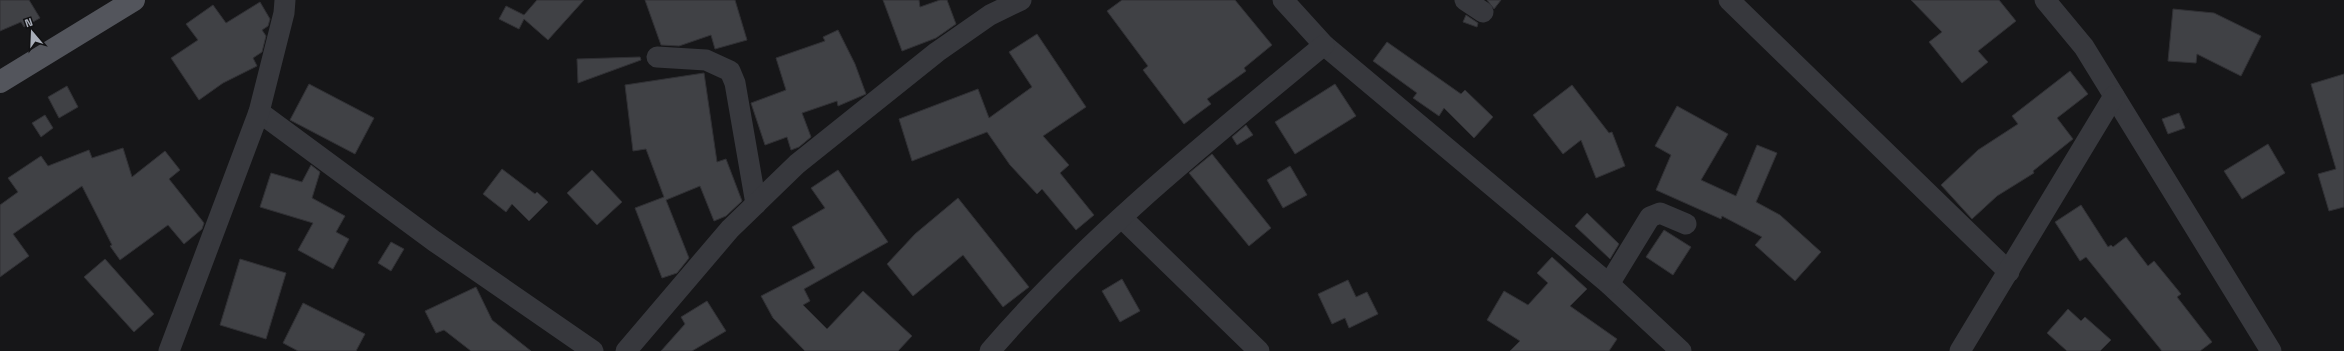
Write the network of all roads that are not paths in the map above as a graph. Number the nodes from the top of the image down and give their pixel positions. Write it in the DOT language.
graph roads {
  1 [pos="134,0"];
  2 [pos="285,0"];
  3 [pos="1020,0"];
  4 [pos="1283,0"];
  5 [pos="1465,0"];
  6 [pos="1729,0"];
  7 [pos="2045,0"];
  8 [pos="985,7"];
  9 [pos="1483,12"];
  10 [pos="1324,45"];
  11 [pos="657,57"];
  12 [pos="0,82"];
  13 [pos="2114,96"];
  14 [pos="259,112"];
  15 [pos="756,204"];
  16 [pos="1122,218"];
  17 [pos="1686,224"];
  18 [pos="2009,272"];
  19 [pos="1609,284"];
  20 [pos="169,351"];
  21 [pos="593,351"];
  22 [pos="626,351"];
  23 [pos="990,351"];
  24 [pos="1259,351"];
  25 [pos="1681,351"];
  26 [pos="1960,351"];
  27 [pos="2271,351"];
  1 -- 12 [label="main road"];
  2 -- 14 [label="street"];
  3 -- 8 [label="street"];
  4 -- 10 [label="street"];
  5 -- 9 [label="street"];
  6 -- 18 [label="street"];
  7 -- 13 [label="street"];
  8 -- 15 [label="street"];
  10 -- 16 [label="street"];
  10 -- 19 [label="street"];
  11 -- 15 [label="street"];
  13 -- 18 [label="street"];
  13 -- 27 [label="street"];
  14 -- 20 [label="street"];
  14 -- 21 [label="street"];
  15 -- 22 [label="street"];
  16 -- 23 [label="street"];
  16 -- 24 [label="street"];
  17 -- 19 [label="street"];
  18 -- 26 [label="street"];
  19 -- 25 [label="street"];
}
